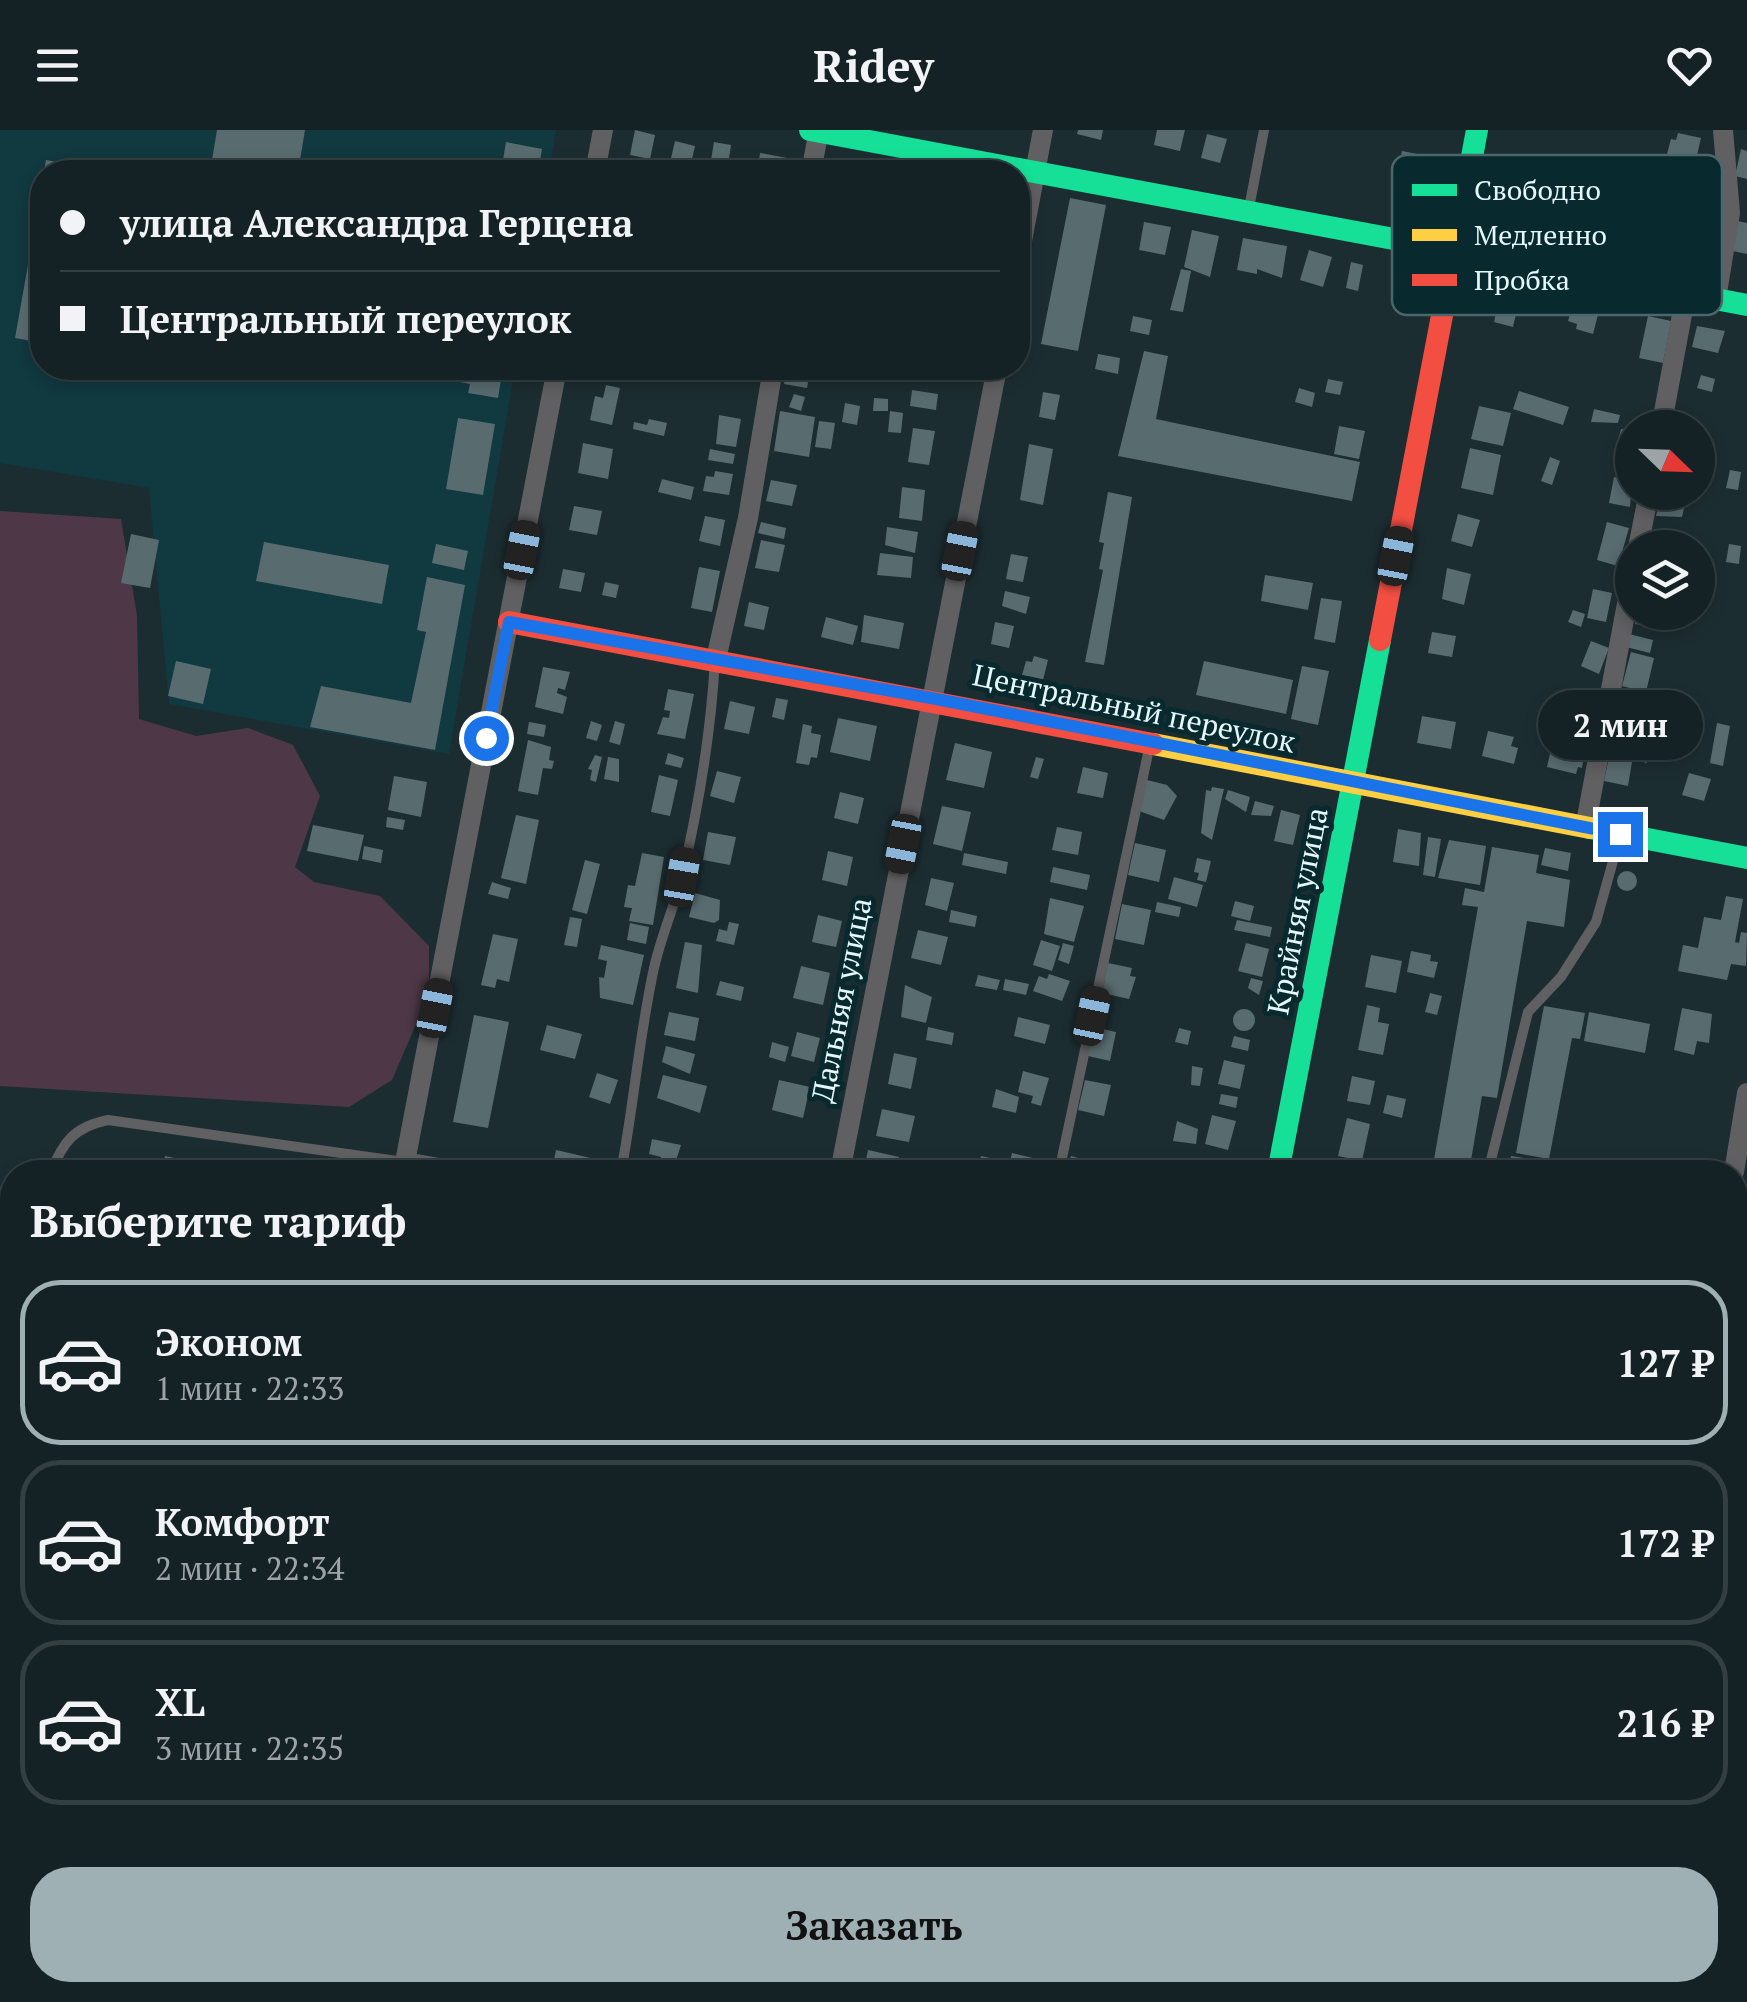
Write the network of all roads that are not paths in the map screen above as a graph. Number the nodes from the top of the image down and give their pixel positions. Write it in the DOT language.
graph roads {
  1 [pos="603,130"];
  2 [pos="1043,130"];
  3 [pos="1264,130"];
  4 [pos="1477,130"];
  5 [pos="1723,130"];
  6 [pos="816,131"];
  7 [pos="1472,155"];
  8 [pos="597,160"];
  9 [pos="812,160"];
  10 [pos="964,160"];
  11 [pos="1030,173"];
  12 [pos="1035,174"];
  13 [pos="1030,200"];
  14 [pos="1248,213"];
  15 [pos="1392,239"];
  16 [pos="1722,262"];
  17 [pos="1722,300"];
  18 [pos="1747,305"];
  19 [pos="1442,315"];
  20 [pos="1682,315"];
  21 [pos="556,380"];
  22 [pos="771,380"];
  23 [pos="994,380"];
  24 [pos="1664,410"];
  25 [pos="509,622"];
  26 [pos="1622,630"];
  27 [pos="716,660"];
  28 [pos="931,698"];
  29 [pos="1150,743"];
  30 [pos="1352,785"];
  31 [pos="1585,828"];
  32 [pos="1620,834"];
  33 [pos="1747,858"];
  34 [pos="1747,1092"];
  35 [pos="58,1160"];
  36 [pos="391,1160"];
  37 [pos="405,1160"];
  38 [pos="623,1160"];
  39 [pos="842,1160"];
  40 [pos="1062,1160"];
  41 [pos="1280,1160"];
  42 [pos="1491,1160"];
  43 [pos="1736,1160"];
  1 -- 8 [label="street"];
  2 -- 12 [label="street"];
  3 -- 14 [label="lane"];
  4 -- 7 [label="street, Крайняя улица"];
  5 -- 16 [label="street"];
  6 -- 9 [label="street"];
  6 -- 10 [label="street"];
  11 -- 12 [label="street"];
  12 -- 13 [label="street"];
  12 -- 14 [label="street"];
  14 -- 15 [label="street"];
  17 -- 18 [label="street"];
  19 -- 30 [label="street, Крайняя улица"];
  20 -- 24 [label="street"];
  21 -- 25 [label="street"];
  22 -- 27 [label="street"];
  23 -- 28 [label="street, Дальняя улица"];
  25 -- 27 [label="street, Центральный переулок"];
  25 -- 37 [label="street"];
  26 -- 31 [label="street"];
  27 -- 28 [label="street, Центральный переулок"];
  27 -- 38 [label="lane"];
  28 -- 29 [label="street, Центральный переулок"];
  28 -- 39 [label="street, Дальняя улица"];
  29 -- 30 [label="street, Центральный переулок"];
  29 -- 40 [label="lane"];
  30 -- 31 [label="street, Центральный переулок"];
  30 -- 41 [label="street, Крайняя улица"];
  31 -- 32 [label="street, Центральный переулок"];
  32 -- 33 [label="street, Центральный переулок"];
  32 -- 42 [label="lane"];
  34 -- 43 [label="street"];
  35 -- 36 [label="lane"];
}
